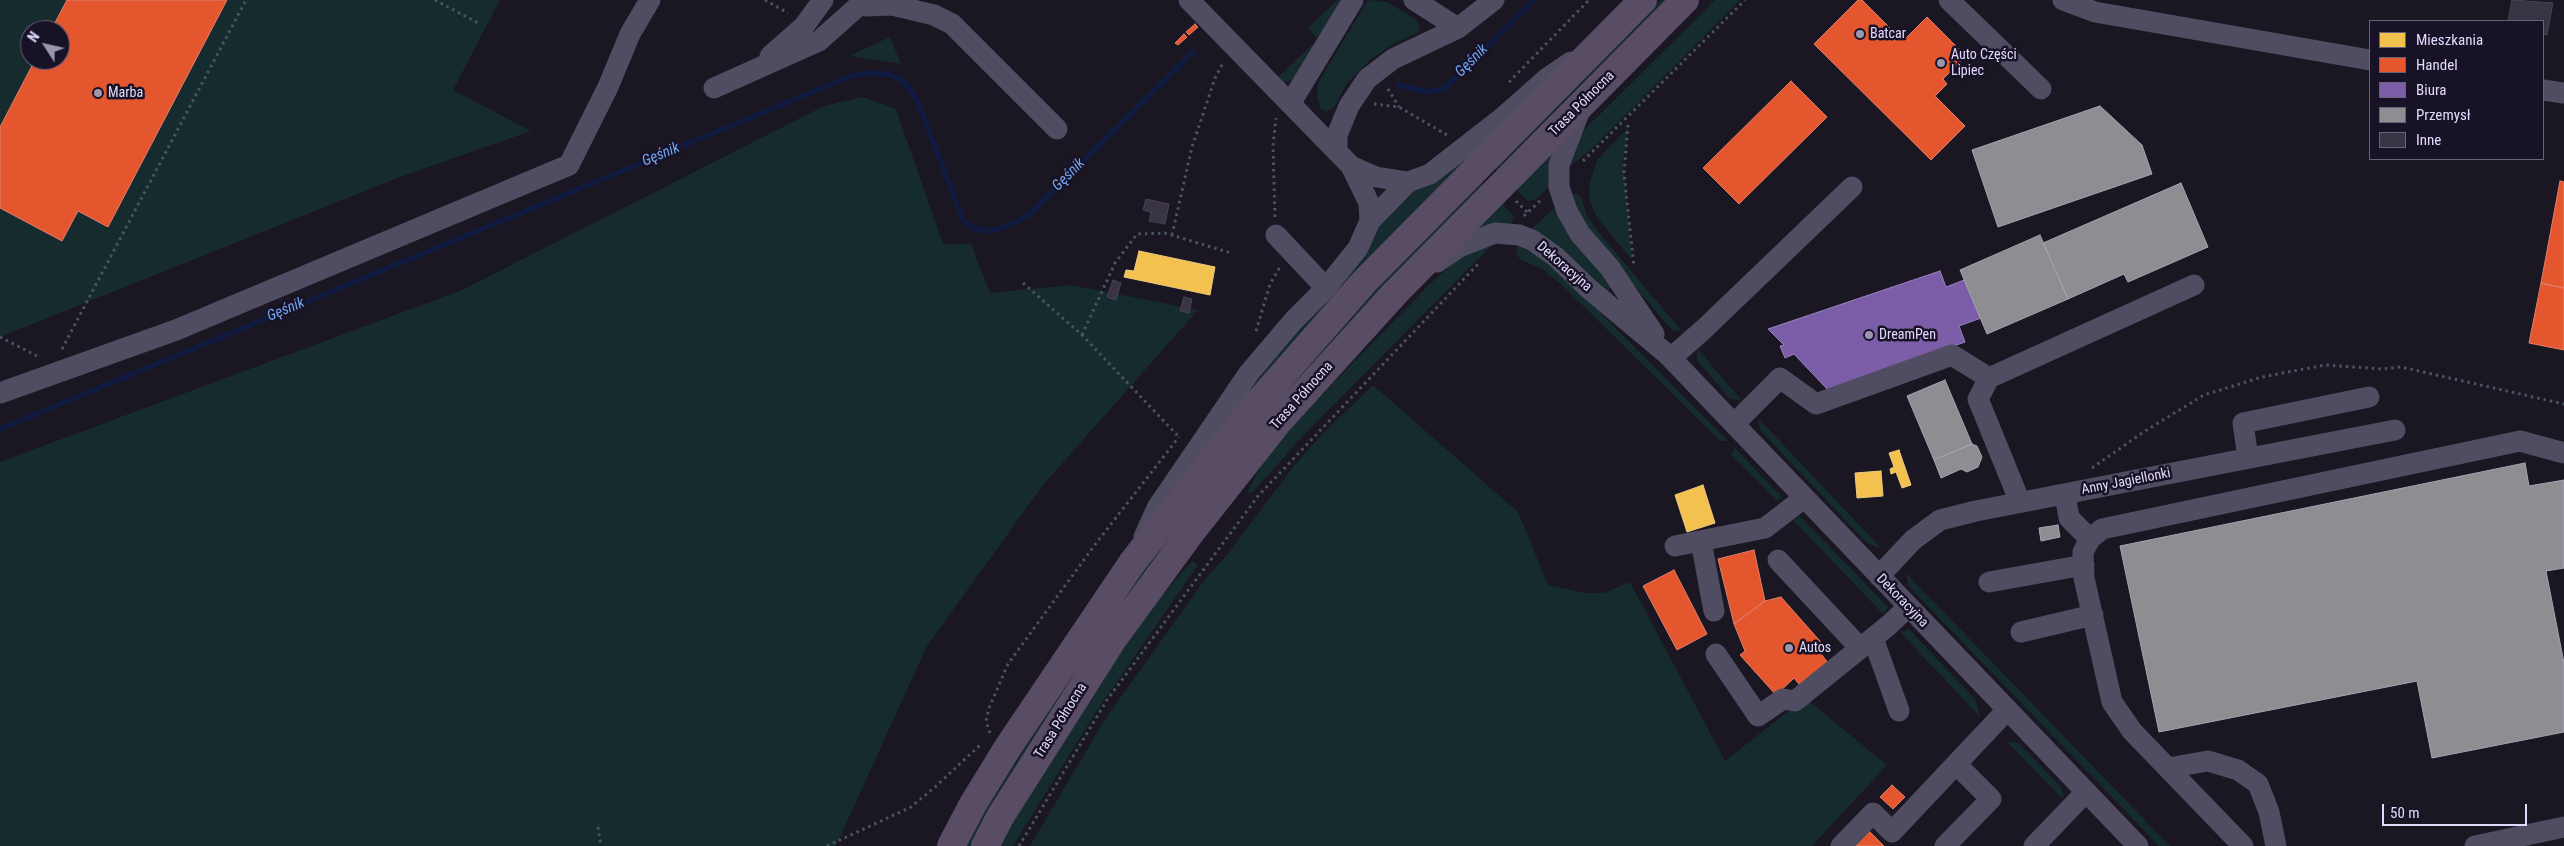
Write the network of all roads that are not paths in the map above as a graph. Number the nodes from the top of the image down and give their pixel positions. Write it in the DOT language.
graph roads {
  1 [pos="650,0"];
  2 [pos="823,0"];
  3 [pos="833,0"];
  4 [pos="917,0"];
  5 [pos="1353,0"];
  6 [pos="1414,0"];
  7 [pos="1644,0"];
  8 [pos="1685,0"];
  9 [pos="1948,0"];
  10 [pos="2063,0"];
  11 [pos="1189,1"];
  12 [pos="1492,1"];
  13 [pos="866,5"];
  14 [pos="934,15"];
  15 [pos="1458,28"];
  16 [pos="1602,41"];
  17 [pos="2369,60"];
  18 [pos="751,73"];
  19 [pos="714,88"];
  20 [pos="2041,89"];
  21 [pos="2544,90"];
  22 [pos="2564,94"];
  23 [pos="1284,98"];
  24 [pos="1582,104"];
  25 [pos="1057,129"];
  26 [pos="1344,159"];
  27 [pos="1408,182"];
  28 [pos="1852,187"];
  29 [pos="1370,221"];
  30 [pos="1276,235"];
  31 [pos="2194,285"];
  32 [pos="1326,288"];
  33 [pos="1396,292"];
  34 [pos="1670,356"];
  35 [pos="1990,378"];
  36 [pos="0,393"];
  37 [pos="2370,397"];
  38 [pos="1734,424"];
  39 [pos="2395,430"];
  40 [pos="2564,453"];
  41 [pos="2248,458"];
  42 [pos="2065,494"];
  43 [pos="1804,498"];
  44 [pos="2020,502"];
  45 [pos="2090,539"];
  46 [pos="1701,541"];
  47 [pos="1675,546"];
  48 [pos="1778,560"];
  49 [pos="1132,563"];
  50 [pos="2084,565"];
  51 [pos="1878,576"];
  52 [pos="1989,582"];
  53 [pos="1908,607"];
  54 [pos="1714,611"];
  55 [pos="2093,615"];
  56 [pos="2021,632"];
  57 [pos="1866,643"];
  58 [pos="1716,654"];
  59 [pos="2007,710"];
  60 [pos="1899,711"];
  61 [pos="1956,764"];
  62 [pos="2168,768"];
  63 [pos="2086,792"];
  64 [pos="2564,827"];
  65 [pos="951,846"];
  66 [pos="985,846"];
  67 [pos="1841,846"];
  68 [pos="1945,846"];
  69 [pos="2034,846"];
  70 [pos="2138,846"];
  71 [pos="2243,846"];
  72 [pos="2276,846"];
  73 [pos="2474,846"];
  1 -- 36 [label="street"];
  2 -- 18 [label="street"];
  3 -- 13 [label="street"];
  4 -- 14 [label="street"];
  5 -- 23 [label="street"];
  6 -- 15 [label="street"];
  7 -- 16 [label="main road, Trasa Północna"];
  8 -- 24 [label="main road, Trasa Północna"];
  9 -- 20 [label="street"];
  10 -- 17 [label="street"];
  11 -- 23 [label="street"];
  12 -- 15 [label="street"];
  13 -- 14 [label="street"];
  13 -- 18 [label="street"];
  14 -- 25 [label="street"];
  15 -- 26 [label="street"];
  16 -- 27 [label="street"];
  16 -- 49 [label="main road, Trasa Północna"];
  18 -- 19 [label="street"];
  21 -- 22 [label="street"];
  23 -- 26 [label="street"];
  24 -- 33 [label="main road, Trasa Północna"];
  24 -- 34 [label="street, Dekoracyjna"];
  26 -- 27 [label="street"];
  26 -- 29 [label="street"];
  27 -- 29 [label="street"];
  28 -- 34 [label="street"];
  29 -- 32 [label="street"];
  30 -- 32 [label="street"];
  31 -- 35 [label="street"];
  32 -- 49 [label="street"];
  33 -- 34 [label="street, Dekoracyjna"];
  33 -- 66 [label="main road, Trasa Północna"];
  34 -- 38 [label="street, Dekoracyjna"];
  35 -- 38 [label="street"];
  35 -- 44 [label="street"];
  37 -- 41 [label="street"];
  38 -- 43 [label="street, Dekoracyjna"];
  39 -- 41 [label="street, Anny Jagiellonki"];
  40 -- 45 [label="street"];
  41 -- 42 [label="street, Anny Jagiellonki"];
  42 -- 44 [label="street, Anny Jagiellonki"];
  42 -- 45 [label="street"];
  43 -- 46 [label="street"];
  43 -- 51 [label="street, Dekoracyjna"];
  44 -- 51 [label="street, Anny Jagiellonki"];
  45 -- 50 [label="street"];
  46 -- 47 [label="street"];
  46 -- 54 [label="street"];
  48 -- 57 [label="street"];
  49 -- 65 [label="main road, Trasa Północna"];
  50 -- 52 [label="street"];
  50 -- 55 [label="street"];
  51 -- 53 [label="street, Dekoracyjna"];
  53 -- 57 [label="street"];
  53 -- 59 [label="street, Dekoracyjna"];
  55 -- 56 [label="street"];
  55 -- 62 [label="street"];
  57 -- 58 [label="street"];
  57 -- 60 [label="street"];
  59 -- 61 [label="street"];
  59 -- 63 [label="street, Dekoracyjna"];
  61 -- 67 [label="street"];
  61 -- 68 [label="street"];
  62 -- 71 [label="street"];
  62 -- 72 [label="street"];
  63 -- 69 [label="street"];
  63 -- 70 [label="street, Dekoracyjna"];
  64 -- 73 [label="street"];
}
